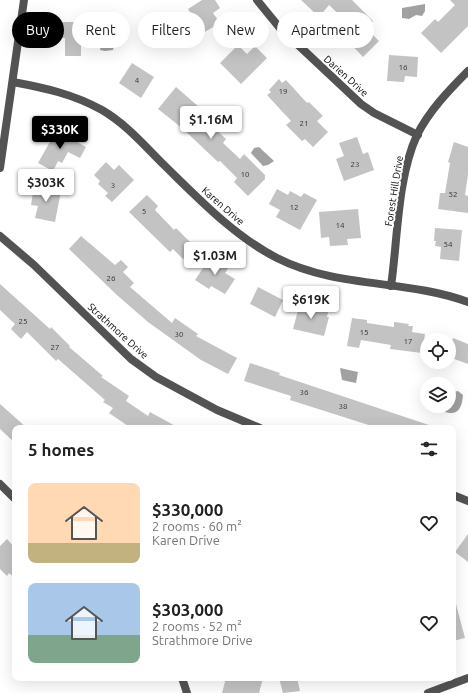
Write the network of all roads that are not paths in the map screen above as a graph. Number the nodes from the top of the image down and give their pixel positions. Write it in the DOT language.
graph roads {
  1 [pos="20,0"];
  2 [pos="24,0"];
  3 [pos="257,0"];
  4 [pos="468,70"];
  5 [pos="13,82"];
  6 [pos="418,135"];
  7 [pos="0,168"];
  8 [pos="0,236"];
  9 [pos="391,286"];
  10 [pos="468,302"];
  11 [pos="253,425"];
  12 [pos="0,484"];
  13 [pos="12,496"];
  14 [pos="456,496"];
  15 [pos="468,501"];
  16 [pos="468,678"];
  17 [pos="183,681"];
  18 [pos="187,693"];
  19 [pos="428,693"];
  1 -- 2 [label="street"];
  2 -- 5 [label="street"];
  3 -- 6 [label="street, Darien Drive"];
  4 -- 6 [label="street, Forest Hill Drive"];
  5 -- 7 [label="street"];
  5 -- 9 [label="street, Karen Drive"];
  6 -- 9 [label="street, Forest Hill Drive"];
  8 -- 11 [label="street, Strathmore Drive"];
  9 -- 10 [label="street, Karen Drive"];
  12 -- 13 [label="street"];
  14 -- 15 [label="street"];
  16 -- 19 [label="street"];
  17 -- 18 [label="street"];
}
